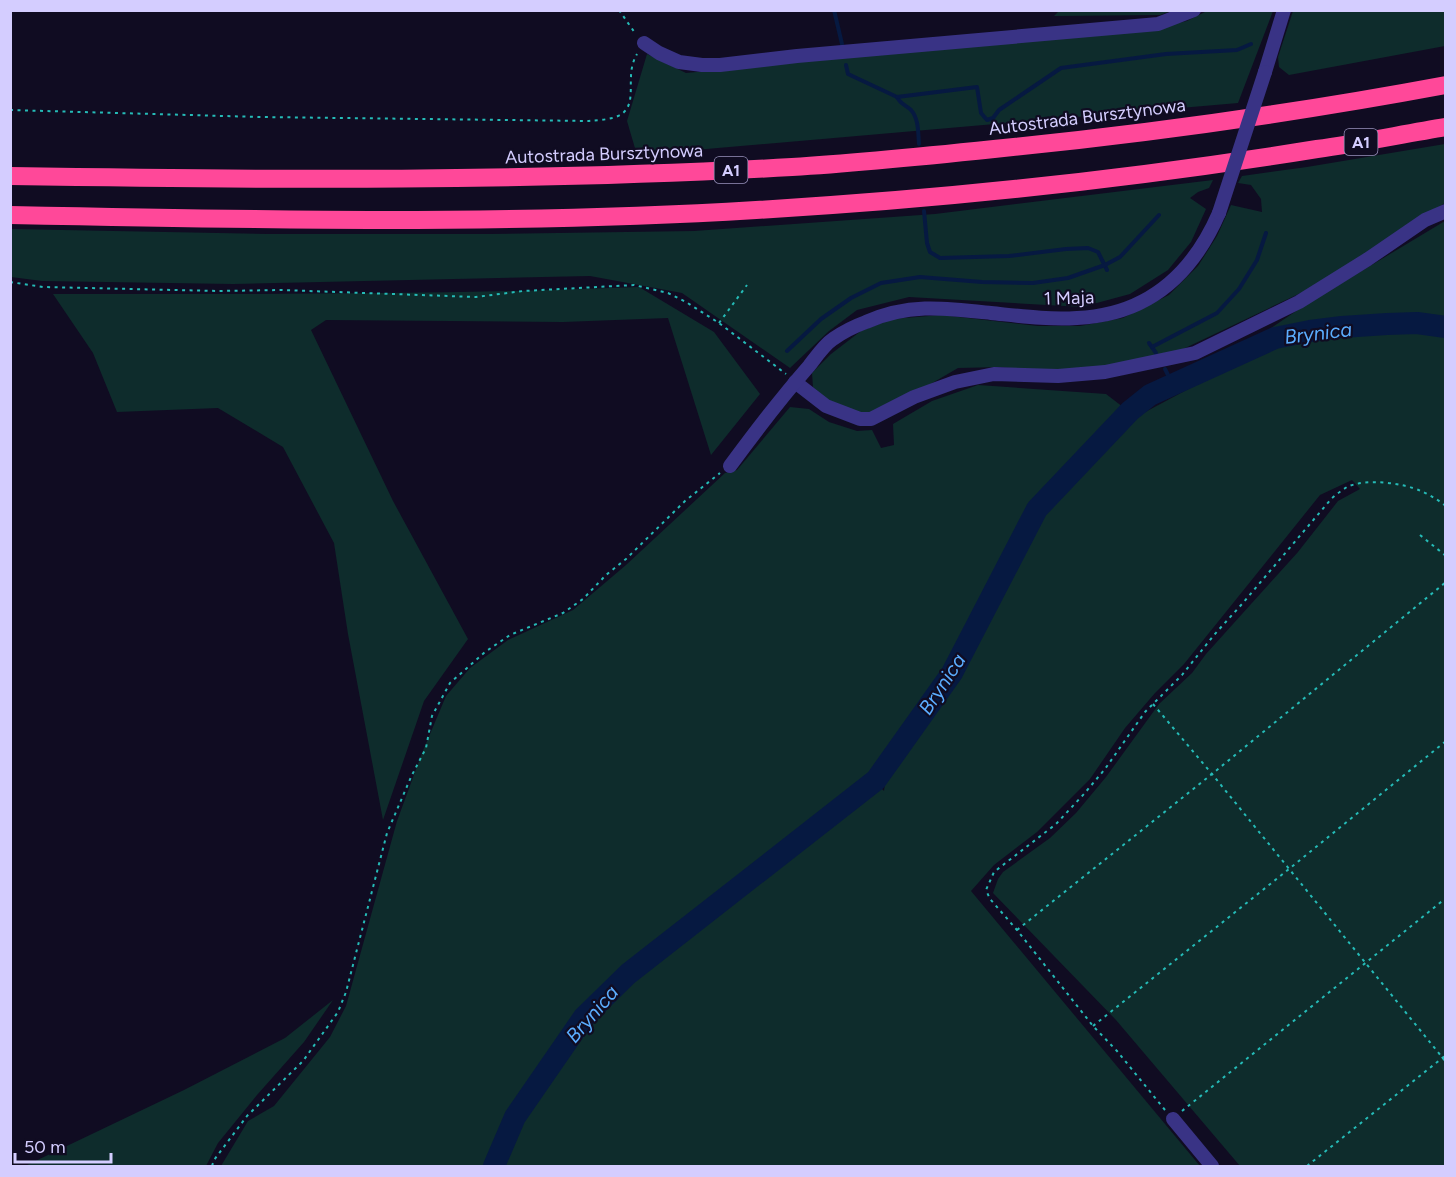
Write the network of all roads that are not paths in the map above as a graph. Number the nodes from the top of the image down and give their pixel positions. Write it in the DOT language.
graph roads {
  1 [pos="1194,10"];
  2 [pos="1284,10"];
  3 [pos="644,43"];
  4 [pos="1446,85"];
  5 [pos="1446,127"];
  6 [pos="10,176"];
  7 [pos="1446,211"];
  8 [pos="10,215"];
  9 [pos="795,382"];
  10 [pos="730,466"];
  11 [pos="1173,1119"];
  12 [pos="1212,1167"];
  1 -- 3 [label="street"];
  2 -- 9 [label="street, 1 Maja, bridge"];
  4 -- 6 [label="highway, Autostrada Bursztynowa / A1"];
  5 -- 8 [label="highway, A1"];
  7 -- 9 [label="street"];
  9 -- 10 [label="street, 1 Maja"];
  11 -- 12 [label="street"];
}
